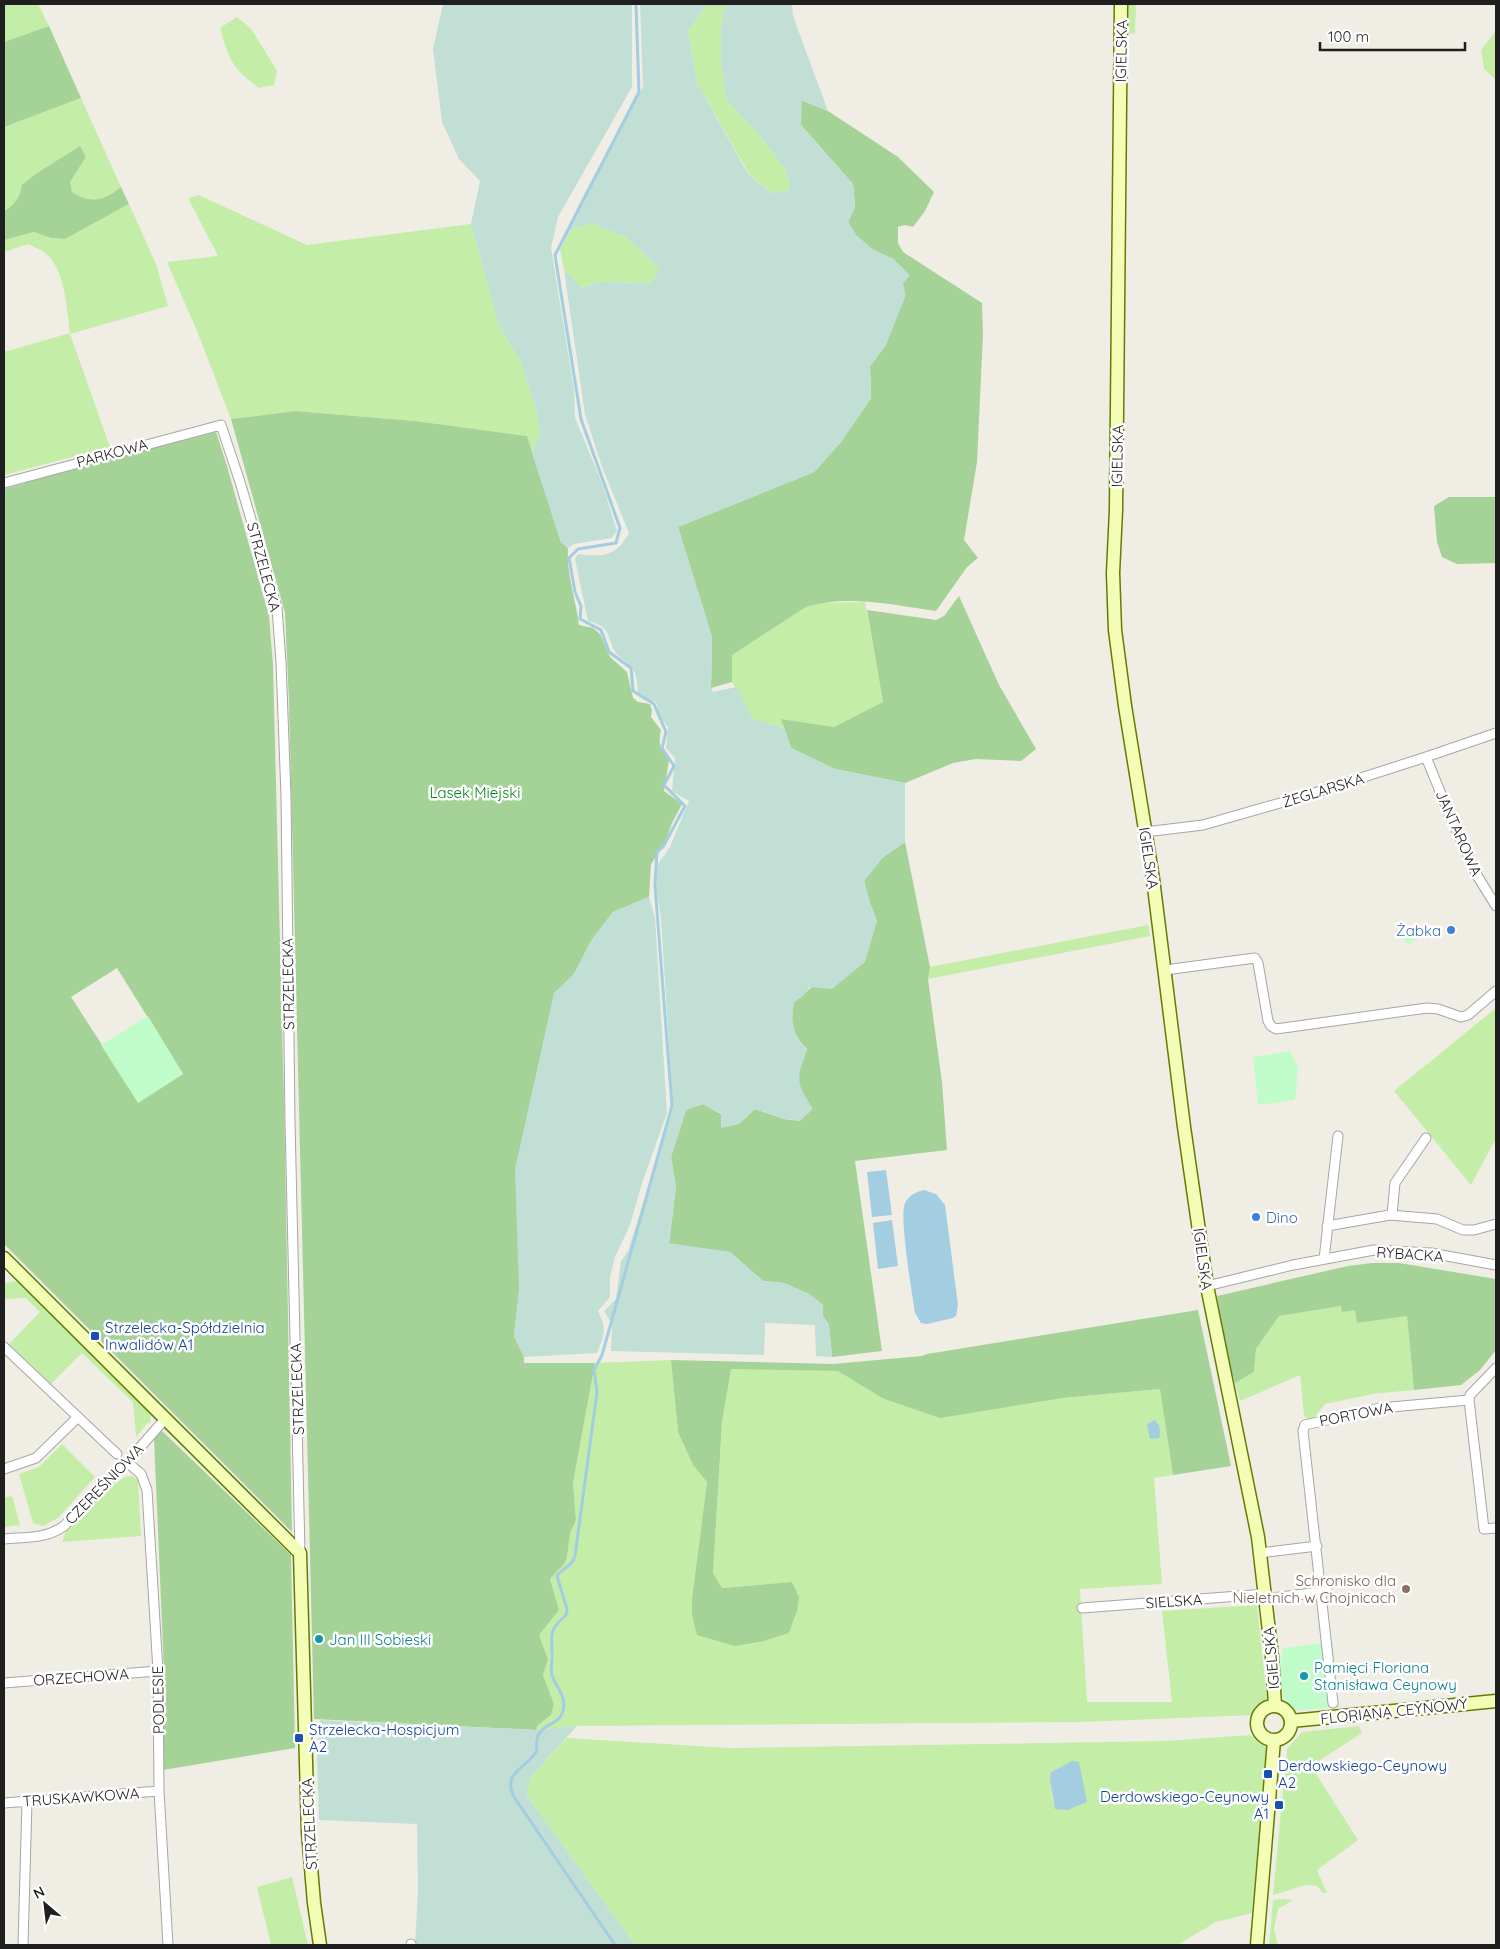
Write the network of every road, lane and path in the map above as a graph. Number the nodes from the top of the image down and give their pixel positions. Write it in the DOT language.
graph roads {
  1 [pos="1121,4"];
  2 [pos="221,425"];
  3 [pos="4,483"];
  4 [pos="1496,733"];
  5 [pos="1426,757"];
  6 [pos="1145,832"];
  7 [pos="1496,906"];
  8 [pos="1165,970"];
  9 [pos="1496,991"];
  10 [pos="1338,1136"];
  11 [pos="1426,1138"];
  12 [pos="1392,1215"];
  13 [pos="1496,1224"];
  14 [pos="1327,1226"];
  15 [pos="1324,1259"];
  16 [pos="1496,1264"];
  17 [pos="7,1267"];
  18 [pos="1207,1286"];
  19 [pos="4,1347"];
  20 [pos="1496,1368"];
  21 [pos="1469,1400"];
  22 [pos="78,1417"];
  23 [pos="166,1418"];
  24 [pos="117,1454"];
  25 [pos="127,1462"];
  26 [pos="4,1469"];
  27 [pos="1496,1528"];
  28 [pos="4,1539"];
  29 [pos="1317,1546"];
  30 [pos="300,1552"];
  31 [pos="1260,1553"];
  32 [pos="1325,1592"];
  33 [pos="1265,1597"];
  34 [pos="1082,1608"];
  35 [pos="158,1671"];
  36 [pos="4,1683"];
  37 [pos="1496,1701"];
  38 [pos="1333,1702"];
  39 [pos="1275,1705"];
  40 [pos="1291,1720"];
  41 [pos="1274,1740"];
  42 [pos="159,1791"];
  43 [pos="27,1801"];
  44 [pos="4,1803"];
  45 [pos="23,1945"];
  46 [pos="168,1945"];
  47 [pos="320,1945"];
  48 [pos="1257,1945"];
  1 -- 6 [label="street, IGIELSKA"];
  2 -- 3 [label="street, PARKOWA"];
  2 -- 30 [label="street, STRZELECKA"];
  4 -- 5 [label="street, ŻEGLARSKA"];
  5 -- 6 [label="street, ŻEGLARSKA"];
  5 -- 7 [label="street, JANTAROWA"];
  6 -- 8 [label="street, IGIELSKA"];
  8 -- 9 [label="street"];
  8 -- 18 [label="street, IGIELSKA"];
  10 -- 14 [label="street"];
  11 -- 12 [label="street"];
  12 -- 13 [label="street"];
  12 -- 14 [label="street"];
  14 -- 15 [label="street"];
  15 -- 16 [label="street, RYBACKA"];
  15 -- 18 [label="street, RYBACKA"];
  17 -- 23 [label="street"];
  18 -- 31 [label="street, IGIELSKA"];
  19 -- 22 [label="street"];
  20 -- 21 [label="street"];
  21 -- 27 [label="street"];
  21 -- 29 [label="street, PORTOWA"];
  22 -- 24 [label="street"];
  22 -- 26 [label="street"];
  23 -- 25 [label="street, CZEREŚNIOWA"];
  23 -- 30 [label="street"];
  25 -- 28 [label="street, CZEREŚNIOWA"];
  25 -- 35 [label="street, PODLESIE"];
  29 -- 31 [label="street"];
  29 -- 32 [label="street, PORTOWA"];
  30 -- 47 [label="street, STRZELECKA"];
  31 -- 33 [label="street, IGIELSKA"];
  32 -- 33 [label="street"];
  32 -- 38 [label="street, PORTOWA"];
  33 -- 34 [label="street, SIELSKA"];
  33 -- 39 [label="street, IGIELSKA"];
  35 -- 36 [label="street, ORZECHOWA"];
  35 -- 42 [label="street, PODLESIE"];
  37 -- 40 [label="street, FLORIANA CEYNOWY"];
  39 -- 40 [label="street"];
  39 -- 41 [label="street"];
  40 -- 41 [label="street"];
  41 -- 48 [label="street"];
  42 -- 43 [label="street, TRUSKAWKOWA"];
  42 -- 46 [label="street, PODLESIE"];
  43 -- 44 [label="street, TRUSKAWKOWA"];
  43 -- 45 [label="street"];
}
